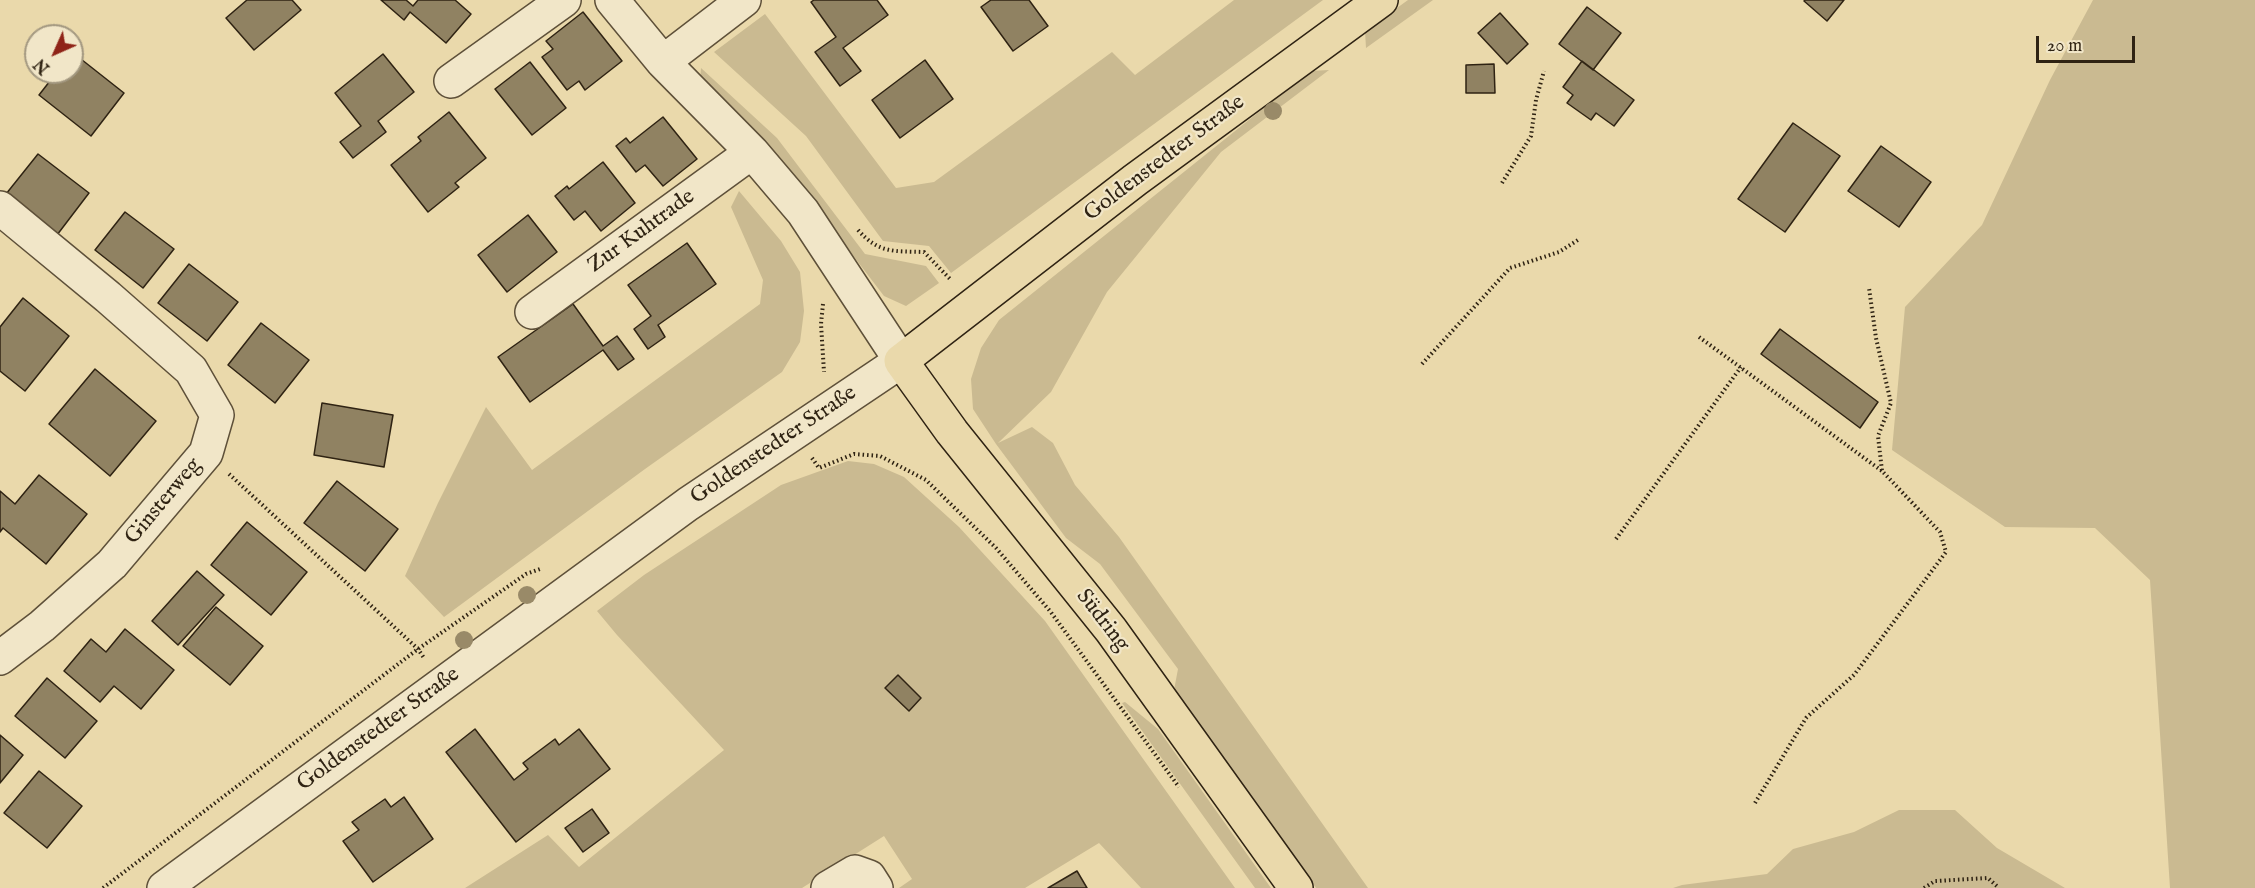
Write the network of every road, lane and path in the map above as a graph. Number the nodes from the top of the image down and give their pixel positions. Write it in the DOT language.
graph roads {
  1 [pos="564,0"];
  2 [pos="612,0"];
  3 [pos="744,0"];
  4 [pos="1381,0"];
  5 [pos="663,62"];
  6 [pos="1544,71"];
  7 [pos="451,81"];
  8 [pos="752,152"];
  9 [pos="1502,183"];
  10 [pos="0,208"];
  11 [pos="1578,240"];
  12 [pos="1869,288"];
  13 [pos="532,312"];
  14 [pos="1699,337"];
  15 [pos="901,361"];
  16 [pos="1422,364"];
  17 [pos="1741,367"];
  18 [pos="206,453"];
  19 [pos="819,468"];
  20 [pos="1882,471"];
  21 [pos="1617,539"];
  22 [pos="0,658"];
  23 [pos="442,684"];
  24 [pos="1183,792"];
  25 [pos="1755,803"];
  26 [pos="164,888"];
  27 [pos="828,888"];
  28 [pos="876,888"];
  29 [pos="1296,888"];
  30 [pos="1924,888"];
  31 [pos="1999,888"];
  1 -- 7 [label="street"];
  2 -- 5 [label="street"];
  3 -- 5 [label="street"];
  4 -- 15 [label="main road, Goldenstedter Straße"];
  5 -- 8 [label="street"];
  6 -- 9 [label="path"];
  8 -- 13 [label="street, Zur Kuhtrade"];
  8 -- 15 [label="street"];
  10 -- 18 [label="street, Ginsterweg"];
  11 -- 16 [label="path"];
  12 -- 20 [label="path"];
  14 -- 17 [label="path"];
  15 -- 23 [label="street, Goldenstedter Straße"];
  15 -- 29 [label="main road, Südring"];
  17 -- 20 [label="path"];
  17 -- 21 [label="path"];
  18 -- 22 [label="street, Ginsterweg"];
  18 -- 23 [label="path"];
  19 -- 24 [label="path"];
  20 -- 25 [label="path"];
  23 -- 26 [label="street, Goldenstedter Straße"];
  27 -- 28 [label="street"];
  30 -- 31 [label="path"];
}
